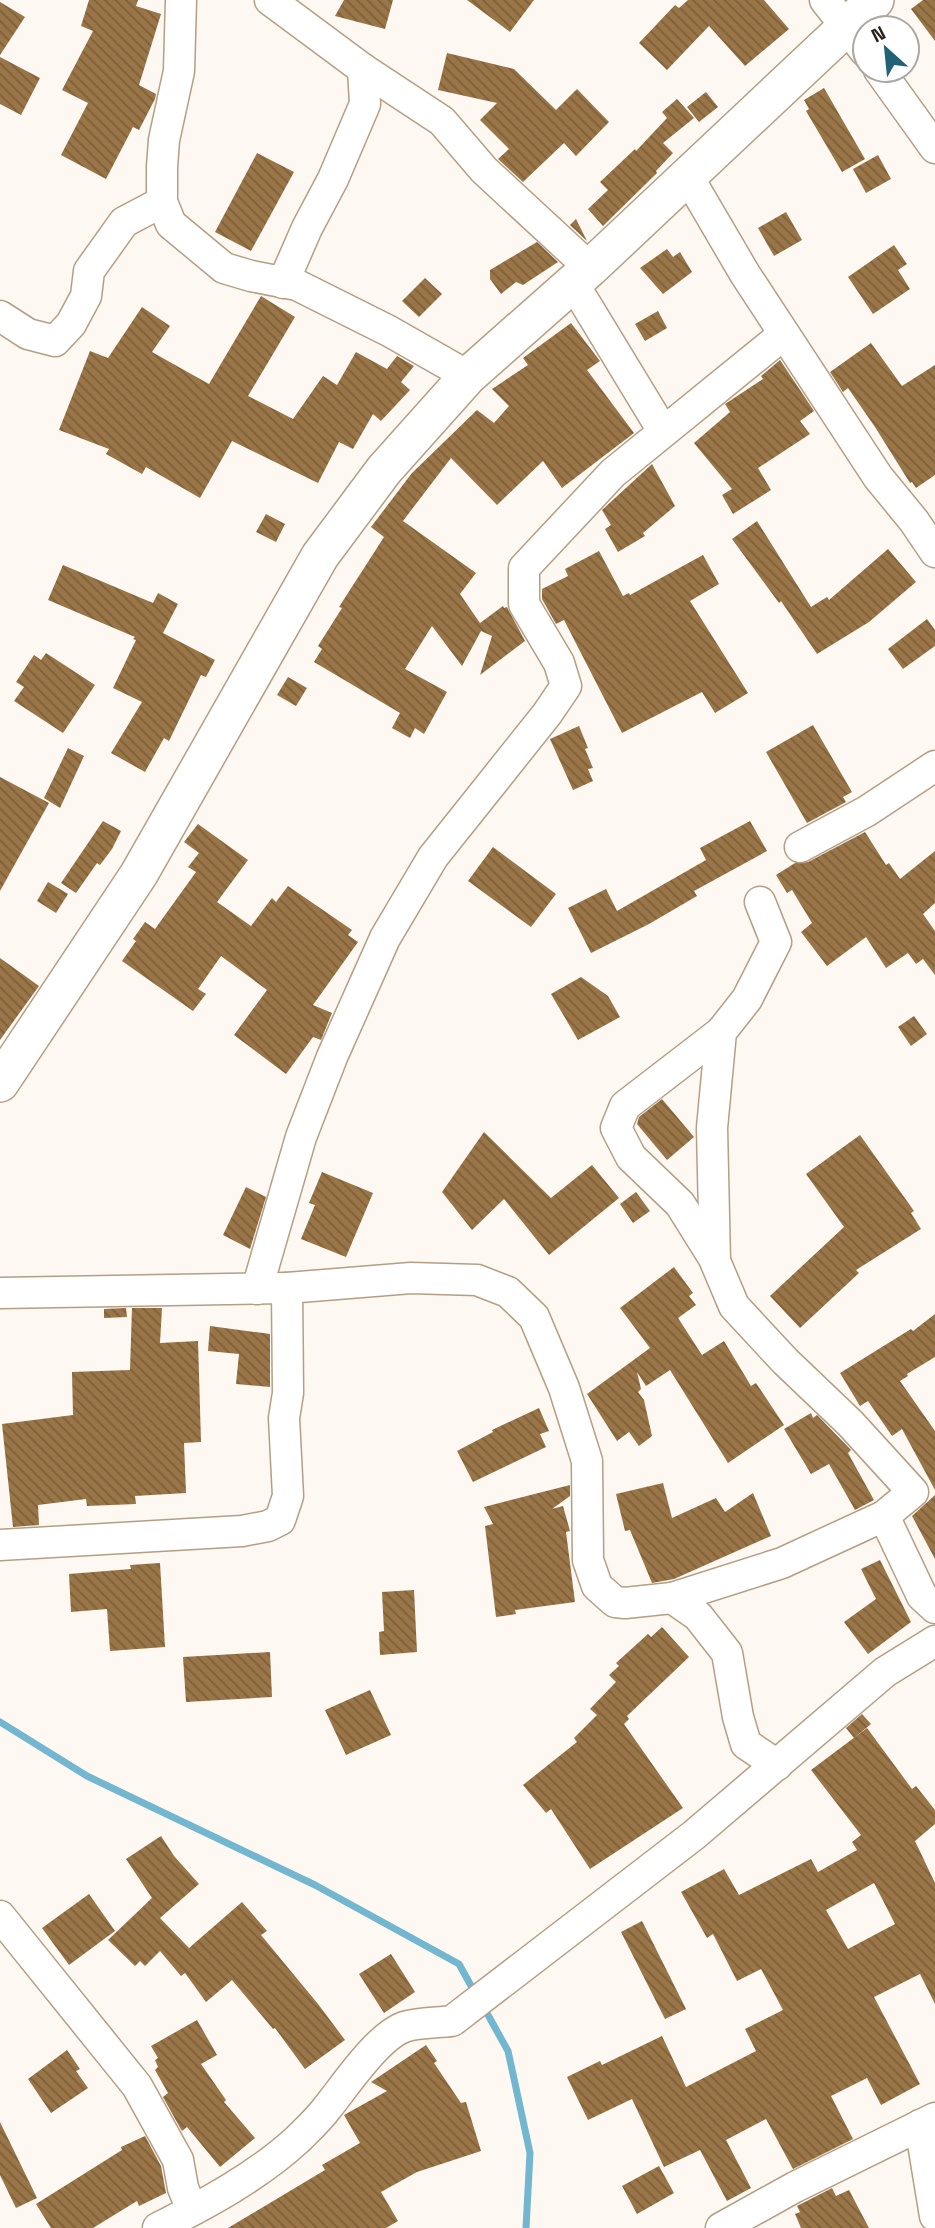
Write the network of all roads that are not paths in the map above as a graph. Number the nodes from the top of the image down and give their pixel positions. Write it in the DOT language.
graph roads {
  1 [pos="181,0"];
  2 [pos="270,0"];
  3 [pos="875,0"];
  4 [pos="846,25"];
  5 [pos="363,68"];
  6 [pos="889,84"];
  7 [pos="935,148"];
  8 [pos="687,175"];
  9 [pos="163,202"];
  10 [pos="582,275"];
  11 [pos="283,283"];
  12 [pos="0,316"];
  13 [pos="784,334"];
  14 [pos="468,376"];
  15 [pos="663,431"];
  16 [pos="935,552"];
  17 [pos="935,766"];
  18 [pos="800,848"];
  19 [pos="760,902"];
  20 [pos="721,1032"];
  21 [pos="0,1083"];
  22 [pos="715,1261"];
  23 [pos="287,1288"];
  24 [pos="257,1289"];
  25 [pos="0,1293"];
  26 [pos="884,1516"];
  27 [pos="0,1545"];
  28 [pos="671,1598"];
  29 [pos="935,1608"];
  30 [pos="935,1641"];
  31 [pos="777,1765"];
  32 [pos="0,1916"];
  33 [pos="928,2121"];
  34 [pos="935,2216"];
  35 [pos="173,2222"];
  36 [pos="721,2228"];
  1 -- 9 [label="street"];
  2 -- 5 [label="street"];
  3 -- 4 [label="street"];
  4 -- 8 [label="street"];
  5 -- 10 [label="street"];
  5 -- 11 [label="street"];
  6 -- 7 [label="street"];
  8 -- 10 [label="street"];
  8 -- 13 [label="street"];
  9 -- 11 [label="street"];
  9 -- 12 [label="street"];
  10 -- 14 [label="street"];
  10 -- 15 [label="street"];
  11 -- 14 [label="street"];
  13 -- 15 [label="street"];
  13 -- 16 [label="street"];
  14 -- 21 [label="street"];
  15 -- 24 [label="street"];
  17 -- 18 [label="street"];
  19 -- 20 [label="street"];
  20 -- 22 [label="street"];
  20 -- 22 [label="street"];
  22 -- 26 [label="street"];
  23 -- 24 [label="street"];
  23 -- 27 [label="street"];
  23 -- 28 [label="street"];
  24 -- 25 [label="street"];
  26 -- 28 [label="street"];
  26 -- 29 [label="street"];
  28 -- 31 [label="street"];
  30 -- 31 [label="street"];
  31 -- 35 [label="street"];
  32 -- 35 [label="street"];
  33 -- 34 [label="street"];
  33 -- 36 [label="street"];
}
